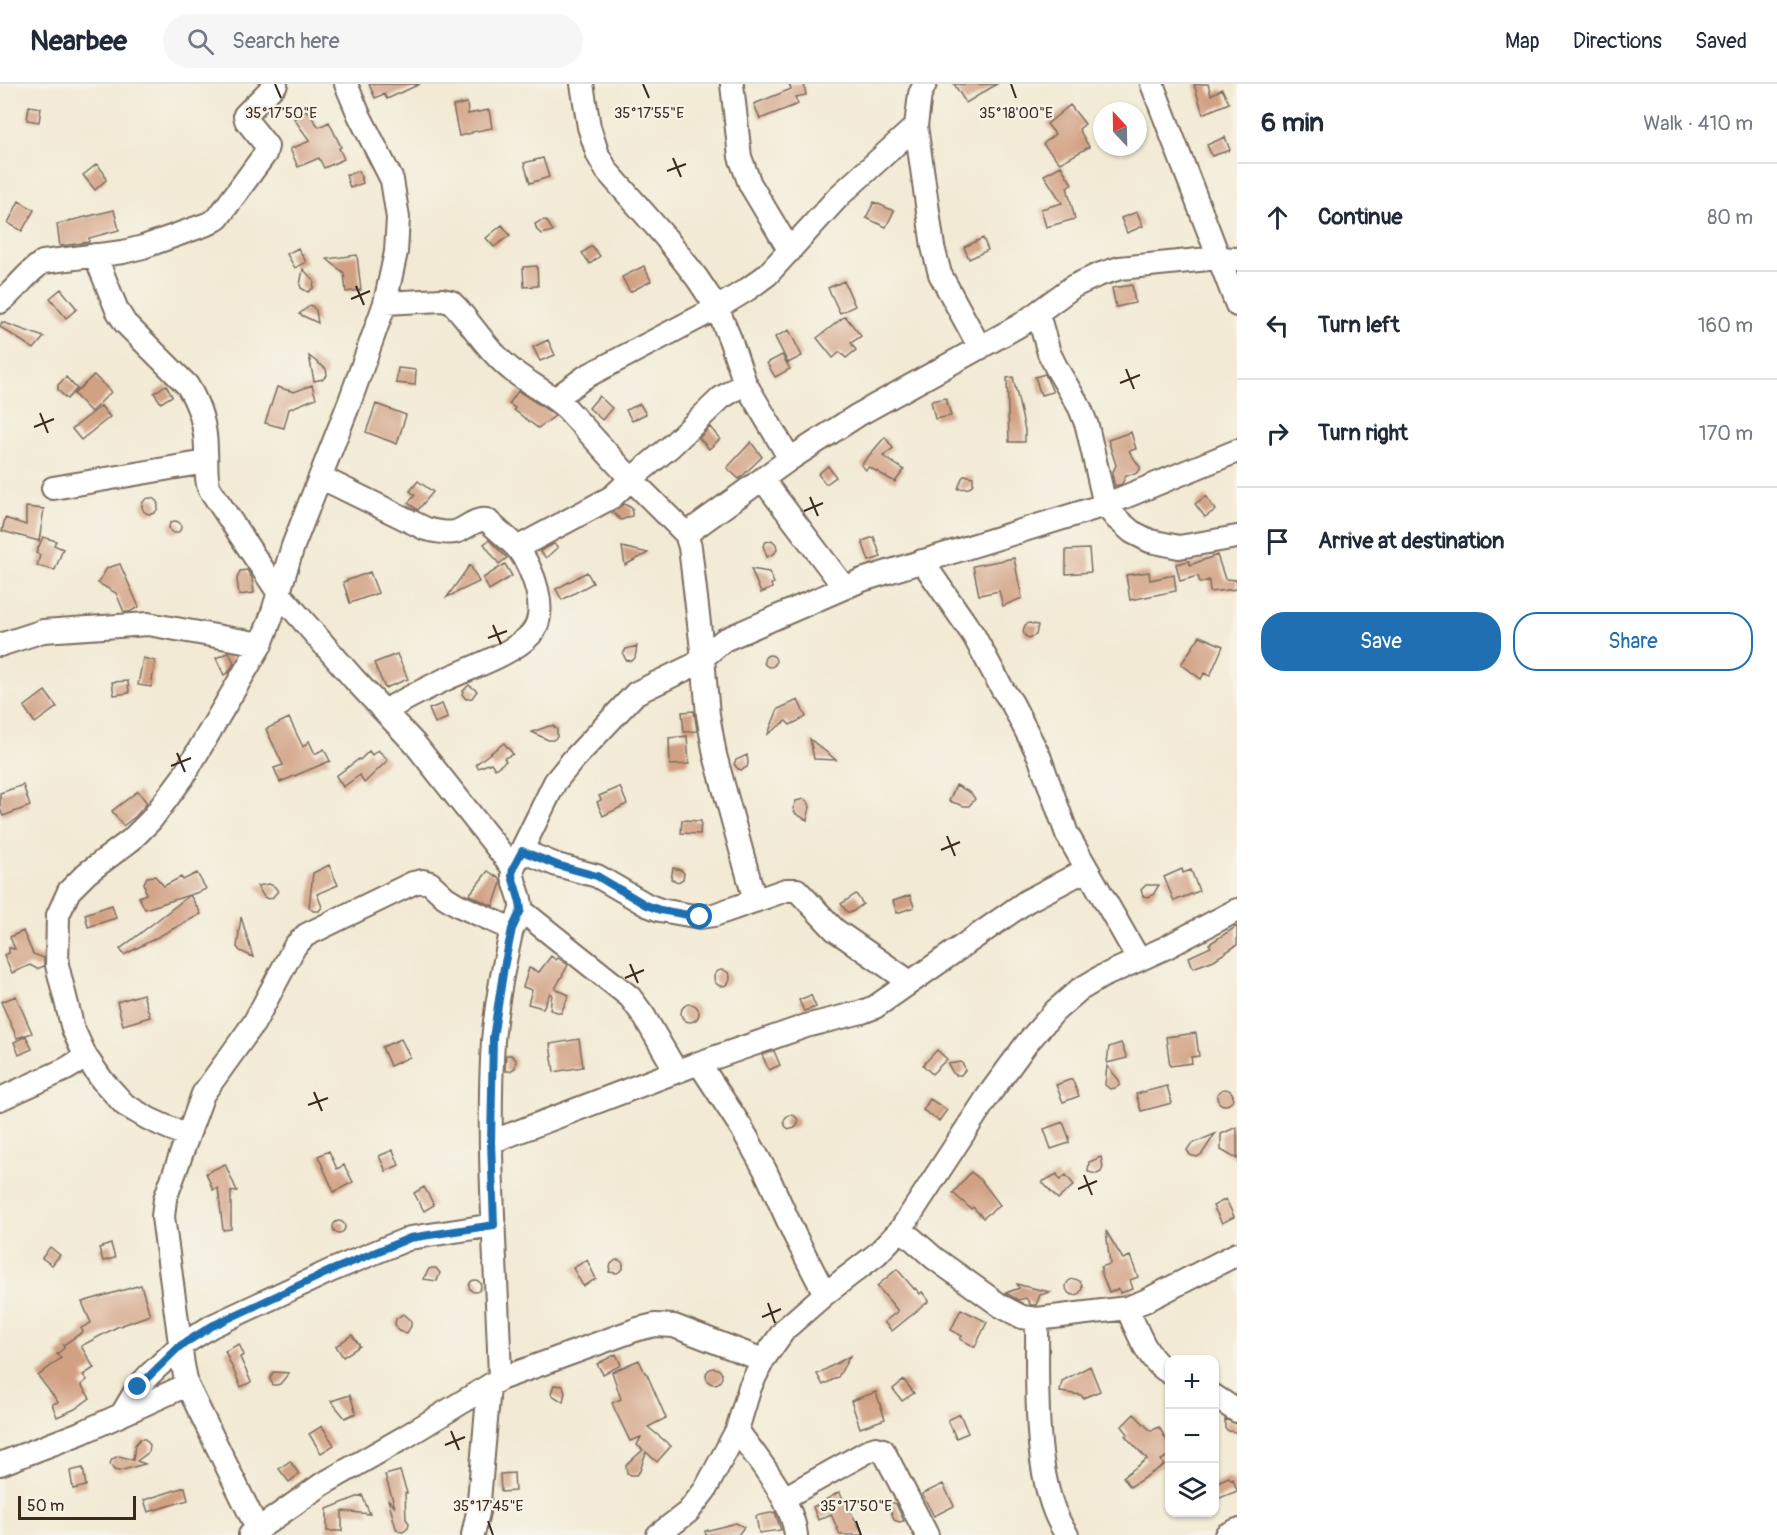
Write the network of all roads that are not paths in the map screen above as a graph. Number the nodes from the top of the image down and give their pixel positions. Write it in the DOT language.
graph roads {
  1 [pos="276,84"];
  2 [pos="346,84"];
  3 [pos="582,84"];
  4 [pos="732,84"];
  5 [pos="925,84"];
  6 [pos="1152,84"];
  7 [pos="916,126"];
  8 [pos="790,251"];
  9 [pos="95,255"];
  10 [pos="1228,258"];
  11 [pos="0,302"];
  12 [pos="385,303"];
  13 [pos="1237,304"];
  14 [pos="717,308"];
  15 [pos="1038,314"];
  16 [pos="980,348"];
  17 [pos="745,383"];
  18 [pos="555,399"];
  19 [pos="1237,451"];
  20 [pos="790,459"];
  21 [pos="206,462"];
  22 [pos="320,477"];
  23 [pos="631,479"];
  24 [pos="763,480"];
  25 [pos="53,488"];
  26 [pos="1105,505"];
  27 [pos="686,534"];
  28 [pos="1235,544"];
  29 [pos="517,548"];
  30 [pos="922,561"];
  31 [pos="844,587"];
  32 [pos="278,592"];
  33 [pos="261,644"];
  34 [pos="0,645"];
  35 [pos="703,658"];
  36 [pos="384,711"];
  37 [pos="517,860"];
  38 [pos="1086,870"];
  39 [pos="755,901"];
  40 [pos="1237,910"];
  41 [pos="516,920"];
  42 [pos="1139,960"];
  43 [pos="910,982"];
  44 [pos="86,1057"];
  45 [pos="699,1063"];
  46 [pos="676,1071"];
  47 [pos="0,1099"];
  48 [pos="187,1136"];
  49 [pos="491,1142"];
  50 [pos="494,1225"];
  51 [pos="901,1228"];
  52 [pos="1237,1254"];
  53 [pos="825,1294"];
  54 [pos="1127,1308"];
  55 [pos="1037,1319"];
  56 [pos="180,1346"];
  57 [pos="763,1360"];
  58 [pos="1165,1370"];
  59 [pos="494,1382"];
  60 [pos="187,1385"];
  61 [pos="1219,1399"];
  62 [pos="1237,1411"];
  63 [pos="122,1414"];
  64 [pos="737,1430"];
  65 [pos="0,1464"];
  66 [pos="784,1498"];
  67 [pos="1237,1530"];
  68 [pos="254,1532"];
  69 [pos="473,1535"];
  70 [pos="658,1535"];
  71 [pos="796,1535"];
  72 [pos="927,1535"];
  73 [pos="1067,1535"];
  74 [pos="1226,1535"];
  1 -- 9 [label="street"];
  2 -- 12 [label="street"];
  3 -- 14 [label="street"];
  4 -- 8 [label="street"];
  5 -- 7 [label="street"];
  6 -- 10 [label="street"];
  7 -- 8 [label="street"];
  7 -- 16 [label="street"];
  8 -- 14 [label="street"];
  9 -- 11 [label="street"];
  9 -- 21 [label="street"];
  10 -- 13 [label="street"];
  10 -- 15 [label="street"];
  12 -- 18 [label="street"];
  12 -- 22 [label="street"];
  14 -- 17 [label="street"];
  14 -- 18 [label="street"];
  15 -- 16 [label="street"];
  15 -- 26 [label="street"];
  16 -- 20 [label="street"];
  17 -- 20 [label="street"];
  17 -- 23 [label="street"];
  18 -- 23 [label="street"];
  19 -- 26 [label="street"];
  20 -- 24 [label="street"];
  21 -- 25 [label="street"];
  21 -- 32 [label="street"];
  22 -- 29 [label="street"];
  22 -- 32 [label="street"];
  23 -- 27 [label="street"];
  23 -- 29 [label="street"];
  24 -- 27 [label="street"];
  24 -- 31 [label="street"];
  26 -- 28 [label="street"];
  26 -- 30 [label="street"];
  27 -- 35 [label="street"];
  29 -- 36 [label="street"];
  30 -- 31 [label="street"];
  30 -- 38 [label="street"];
  31 -- 35 [label="street"];
  32 -- 33 [label="street"];
  32 -- 36 [label="street"];
  33 -- 34 [label="street"];
  33 -- 44 [label="street"];
  35 -- 37 [label="street"];
  35 -- 39 [label="street"];
  36 -- 37 [label="street"];
  37 -- 39 [label="street"];
  37 -- 41 [label="street"];
  38 -- 42 [label="street"];
  38 -- 43 [label="street"];
  39 -- 43 [label="street"];
  40 -- 42 [label="street"];
  41 -- 46 [label="street"];
  41 -- 48 [label="street"];
  41 -- 49 [label="street"];
  42 -- 51 [label="street"];
  43 -- 45 [label="street"];
  44 -- 47 [label="street"];
  44 -- 48 [label="street"];
  45 -- 46 [label="street"];
  45 -- 53 [label="street"];
  46 -- 49 [label="street"];
  48 -- 56 [label="street"];
  49 -- 50 [label="street"];
  50 -- 56 [label="street"];
  50 -- 59 [label="street"];
  51 -- 53 [label="street"];
  51 -- 55 [label="street"];
  52 -- 54 [label="street"];
  53 -- 57 [label="street"];
  54 -- 55 [label="street"];
  54 -- 58 [label="street"];
  55 -- 73 [label="street"];
  56 -- 60 [label="street"];
  56 -- 63 [label="street"];
  57 -- 59 [label="street"];
  57 -- 64 [label="street"];
  59 -- 68 [label="street"];
  59 -- 69 [label="street"];
  60 -- 63 [label="street"];
  60 -- 68 [label="street"];
  61 -- 62 [label="street"];
  63 -- 65 [label="street"];
  64 -- 66 [label="street"];
  64 -- 70 [label="street"];
  66 -- 71 [label="street"];
  66 -- 72 [label="street"];
  67 -- 74 [label="street"];
}
